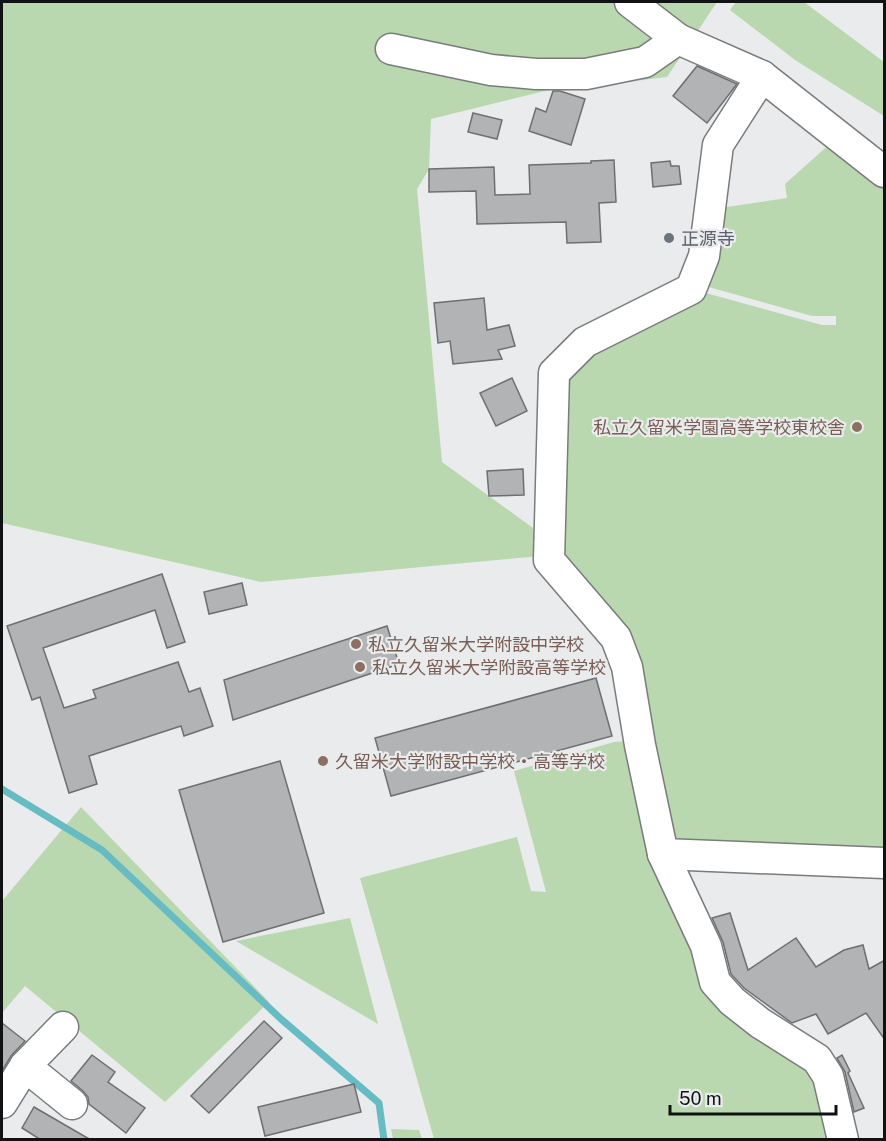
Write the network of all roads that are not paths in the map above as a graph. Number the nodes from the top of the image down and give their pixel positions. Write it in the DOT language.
graph roads {
  1 [pos="630,2"];
  2 [pos="678,39"];
  3 [pos="391,49"];
  4 [pos="762,76"];
  5 [pos="885,172"];
  6 [pos="663,854"];
  7 [pos="885,863"];
  8 [pos="63,1027"];
  9 [pos="25,1066"];
  10 [pos="2,1103"];
  11 [pos="72,1104"];
  12 [pos="843,1140"];
  1 -- 2 [label="street"];
  2 -- 3 [label="street"];
  2 -- 4 [label="street"];
  4 -- 5 [label="street"];
  4 -- 6 [label="street"];
  6 -- 7 [label="street"];
  6 -- 12 [label="street"];
  8 -- 9 [label="street"];
  9 -- 10 [label="street"];
  9 -- 11 [label="street"];
}
